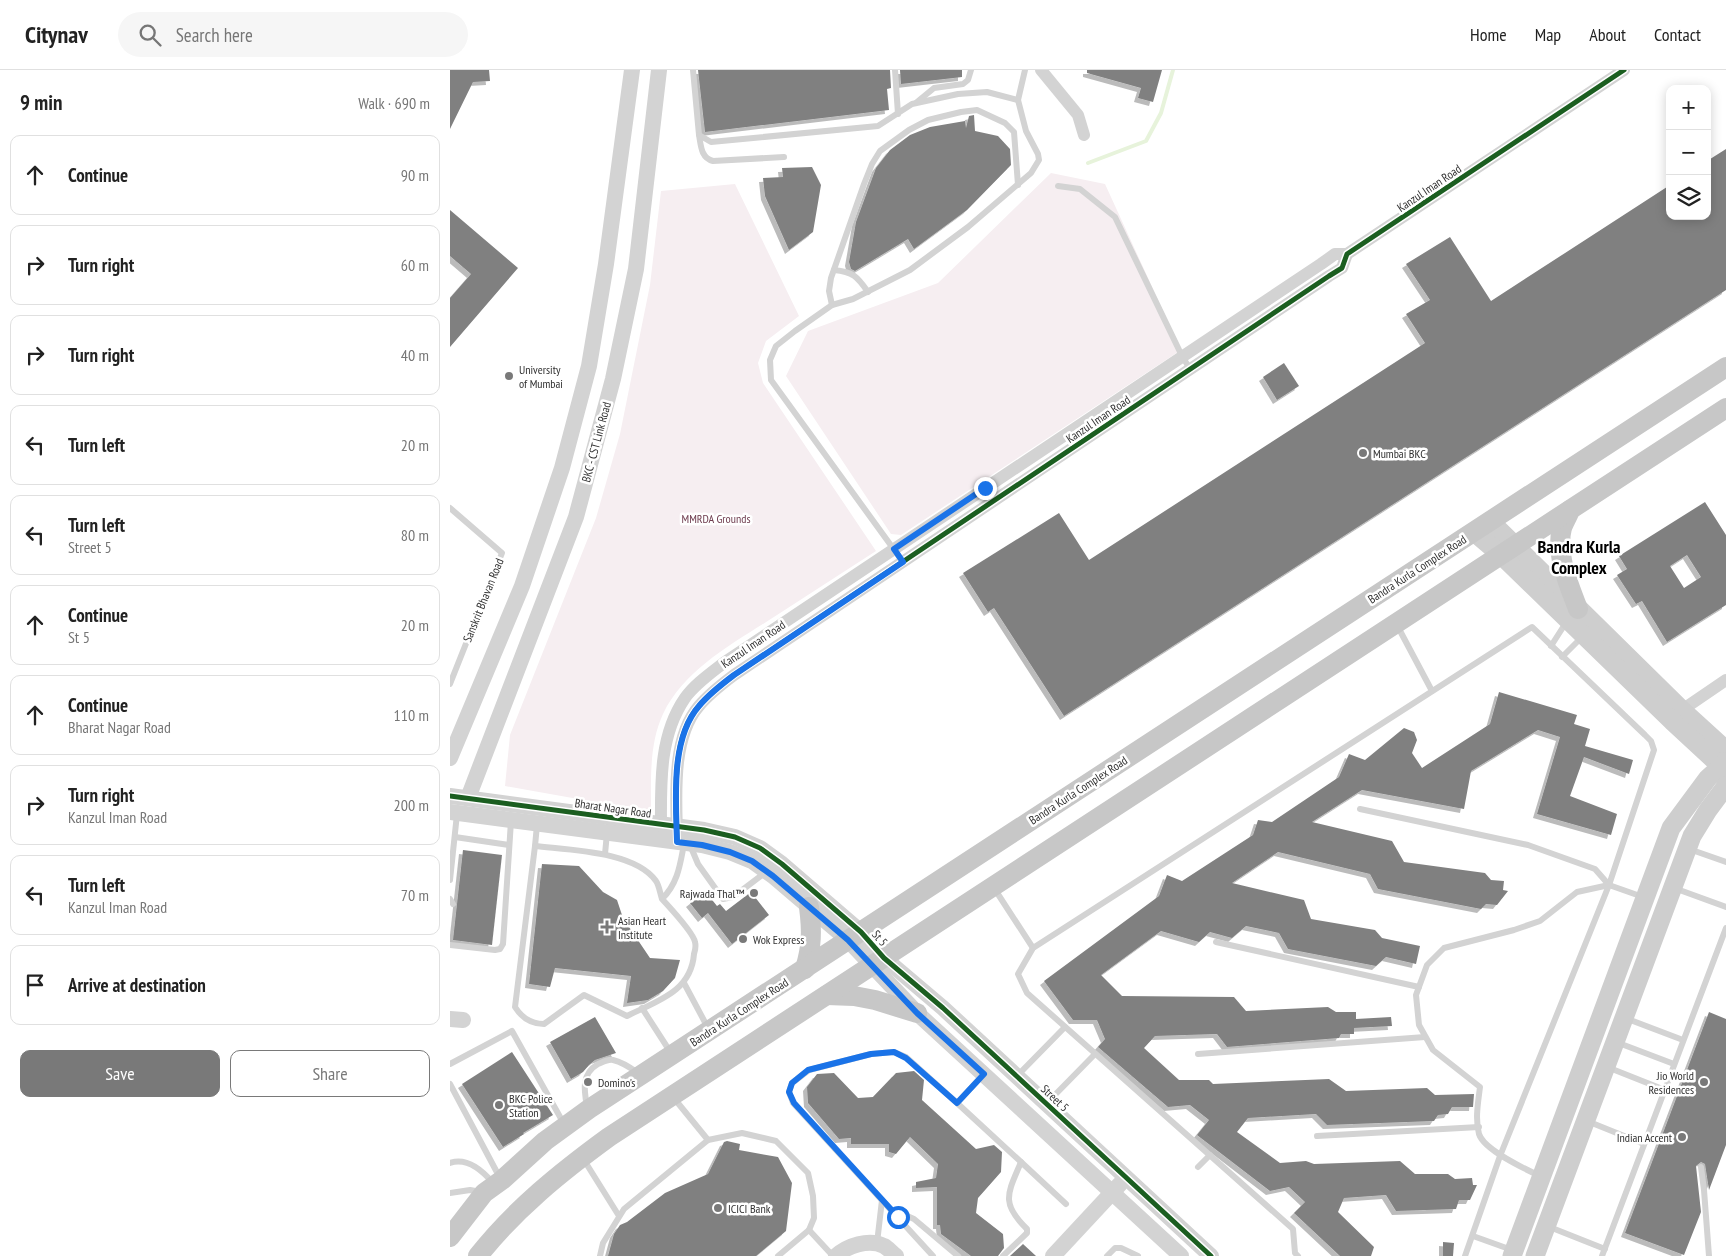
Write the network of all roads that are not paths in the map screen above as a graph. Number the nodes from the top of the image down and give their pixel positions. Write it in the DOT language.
graph roads {
  1 [pos="632,70"];
  2 [pos="659,70"];
  3 [pos="693,70"];
  4 [pos="895,70"];
  5 [pos="971,70"];
  6 [pos="1025,70"];
  7 [pos="1042,70"];
  8 [pos="1624,70"];
  9 [pos="1018,100"];
  10 [pos="917,102"];
  11 [pos="898,114"];
  12 [pos="1084,134"];
  13 [pos="698,135"];
  14 [pos="784,157"];
  15 [pos="1018,185"];
  16 [pos="1058,186"];
  17 [pos="1348,254"];
  18 [pos="834,270"];
  19 [pos="868,292"];
  20 [pos="832,305"];
  21 [pos="1182,356"];
  22 [pos="1726,367"];
  23 [pos="1190,369"];
  24 [pos="1726,408"];
  25 [pos="577,412"];
  26 [pos="603,418"];
  27 [pos="450,508"];
  28 [pos="1570,510"];
  29 [pos="1482,527"];
  30 [pos="538,539"];
  31 [pos="564,548"];
  32 [pos="894,549"];
  33 [pos="1507,551"];
  34 [pos="903,562"];
  35 [pos="1573,614"];
  36 [pos="1396,623"];
  37 [pos="1584,636"];
  38 [pos="1551,646"];
  39 [pos="1562,657"];
  40 [pos="1726,680"];
  41 [pos="450,684"];
  42 [pos="1432,691"];
  43 [pos="1677,715"];
  44 [pos="450,758"];
  45 [pos="1725,762"];
  46 [pos="1726,786"];
  47 [pos="450,796"];
  48 [pos="468,798"];
  49 [pos="1360,809"];
  50 [pos="454,812"];
  51 [pos="511,820"];
  52 [pos="538,823"];
  53 [pos="607,833"];
  54 [pos="675,836"];
  55 [pos="455,838"];
  56 [pos="509,845"];
  57 [pos="534,846"];
  58 [pos="1688,848"];
  59 [pos="605,854"];
  60 [pos="1726,862"];
  61 [pos="767,871"];
  62 [pos="450,880"];
  63 [pos="1609,885"];
  64 [pos="993,886"];
  65 [pos="1673,888"];
  66 [pos="1645,898"];
  67 [pos="662,899"];
  68 [pos="809,907"];
  69 [pos="1726,907"];
  70 [pos="1726,928"];
  71 [pos="854,936"];
  72 [pos="1216,942"];
  73 [pos="450,945"];
  74 [pos="1033,948"];
  75 [pos="878,962"];
  76 [pos="805,969"];
  77 [pos="684,983"];
  78 [pos="1419,986"];
  79 [pos="827,995"];
  80 [pos="642,1008"];
  81 [pos="917,1013"];
  82 [pos="1624,1017"];
  83 [pos="1065,1027"];
  84 [pos="710,1031"];
  85 [pos="1425,1037"];
  86 [pos="1684,1040"];
  87 [pos="1615,1041"];
  88 [pos="1095,1054"];
  89 [pos="1198,1054"];
  90 [pos="672,1055"];
  91 [pos="450,1064"];
  92 [pos="1674,1064"];
  93 [pos="1606,1066"];
  94 [pos="984,1074"];
  95 [pos="641,1075"];
  96 [pos="1016,1076"];
  97 [pos="450,1084"];
  98 [pos="1665,1090"];
  99 [pos="672,1096"];
  100 [pos="957,1103"];
  101 [pos="1046,1104"];
  102 [pos="588,1110"];
  103 [pos="1586,1121"];
  104 [pos="564,1123"];
  105 [pos="1478,1127"];
  106 [pos="1317,1136"];
  107 [pos="708,1140"];
  108 [pos="1644,1144"];
  109 [pos="1210,1155"];
  110 [pos="582,1156"];
  111 [pos="1500,1156"];
  112 [pos="1021,1162"];
  113 [pos="450,1163"];
  114 [pos="1198,1167"];
  115 [pos="1700,1167"];
  116 [pos="1126,1177"];
  117 [pos="1541,1177"];
  118 [pos="494,1181"];
  119 [pos="1112,1192"];
  120 [pos="450,1193"];
  121 [pos="882,1200"];
  122 [pos="1066,1204"];
  123 [pos="619,1216"];
  124 [pos="898,1217"];
  125 [pos="1546,1226"];
  126 [pos="809,1230"];
  127 [pos="1473,1236"];
  128 [pos="450,1237"];
  129 [pos="877,1244"];
  130 [pos="1605,1249"];
  131 [pos="1513,1253"];
  132 [pos="1295,1255"];
  133 [pos="478,1256"];
  134 [pos="600,1256"];
  135 [pos="778,1256"];
  136 [pos="834,1256"];
  137 [pos="896,1256"];
  138 [pos="933,1256"];
  139 [pos="958,1256"];
  140 [pos="1003,1256"];
  141 [pos="1053,1256"];
  142 [pos="1107,1256"];
  143 [pos="1138,1256"];
  144 [pos="1181,1256"];
  145 [pos="1211,1256"];
  146 [pos="1465,1256"];
  147 [pos="1535,1256"];
  148 [pos="1602,1256"];
  149 [pos="1709,1256"];
  1 -- 25 [label="street"];
  2 -- 26 [label="street, BKC - CST Link Road"];
  3 -- 13 [label="lane"];
  4 -- 11 [label="lane"];
  5 -- 10 [label="lane"];
  6 -- 9 [label="lane"];
  7 -- 12 [label="street"];
  8 -- 17 [label="street, Kanzul Iman Road"];
  9 -- 10 [label="lane"];
  9 -- 15 [label="lane"];
  10 -- 11 [label="lane"];
  11 -- 13 [label="lane"];
  13 -- 14 [label="lane"];
  15 -- 18 [label="lane"];
  15 -- 19 [label="lane"];
  16 -- 21 [label="lane"];
  17 -- 21 [label="street, Kanzul Iman Road"];
  17 -- 23 [label="street, Kanzul Iman Road"];
  18 -- 19 [label="lane"];
  18 -- 20 [label="lane"];
  19 -- 20 [label="lane"];
  20 -- 32 [label="lane"];
  21 -- 23 [label="lane"];
  21 -- 32 [label="street, Kanzul Iman Road"];
  22 -- 29 [label="main road, Bandra Kurla Complex Road"];
  23 -- 34 [label="street, Kanzul Iman Road"];
  24 -- 28 [label="main road"];
  25 -- 26 [label="street"];
  25 -- 30 [label="street"];
  26 -- 31 [label="street, BKC - CST Link Road"];
  27 -- 41 [label="lane, Sanskrit Bhavan Road"];
  28 -- 33 [label="main road"];
  28 -- 35 [label="main road"];
  29 -- 33 [label="main road"];
  29 -- 71 [label="main road, Bandra Kurla Complex Road"];
  30 -- 31 [label="street"];
  30 -- 44 [label="street"];
  31 -- 48 [label="street, BKC - CST Link Road"];
  32 -- 34 [label="lane"];
  32 -- 54 [label="street, Kanzul Iman Road"];
  33 -- 35 [label="main road"];
  33 -- 36 [label="main road"];
  34 -- 54 [label="street, Kanzul Iman Road"];
  35 -- 37 [label="main road"];
  35 -- 38 [label="lane"];
  35 -- 43 [label="main road"];
  36 -- 42 [label="lane"];
  36 -- 64 [label="main road"];
  37 -- 39 [label="lane"];
  37 -- 43 [label="main road"];
  38 -- 39 [label="lane"];
  38 -- 42 [label="lane"];
  39 -- 63 [label="lane"];
  40 -- 43 [label="street"];
  42 -- 74 [label="lane"];
  43 -- 45 [label="main road"];
  45 -- 66 [label="main road"];
  46 -- 58 [label="main road"];
  47 -- 48 [label="street, Bharat Nagar Road"];
  48 -- 54 [label="street, Bharat Nagar Road"];
  49 -- 63 [label="lane"];
  50 -- 51 [label="street, Bharat Nagar Road"];
  50 -- 55 [label="lane"];
  51 -- 52 [label="street, Bharat Nagar Road"];
  51 -- 56 [label="lane"];
  52 -- 53 [label="street, Bharat Nagar Road"];
  52 -- 57 [label="lane"];
  53 -- 54 [label="street, Bharat Nagar Road"];
  53 -- 59 [label="lane"];
  54 -- 61 [label="street, Bharat Nagar Road"];
  54 -- 61 [label="lane"];
  54 -- 67 [label="lane"];
  54 -- 71 [label="street, Bharat Nagar Road"];
  55 -- 56 [label="lane"];
  55 -- 62 [label="lane"];
  56 -- 73 [label="lane"];
  57 -- 59 [label="lane"];
  57 -- 80 [label="lane"];
  58 -- 60 [label="lane"];
  58 -- 65 [label="main road"];
  59 -- 67 [label="lane"];
  61 -- 68 [label="street, Bharat Nagar Road"];
  63 -- 66 [label="lane"];
  63 -- 78 [label="lane"];
  63 -- 111 [label="lane"];
  64 -- 74 [label="lane"];
  64 -- 75 [label="main road"];
  65 -- 69 [label="lane"];
  65 -- 82 [label="main road"];
  66 -- 117 [label="main road"];
  67 -- 77 [label="lane"];
  68 -- 71 [label="street, Bharat Nagar Road"];
  68 -- 76 [label="main road"];
  70 -- 86 [label="lane"];
  71 -- 75 [label="street, St 5"];
  71 -- 76 [label="main road, Bandra Kurla Complex Road"];
  72 -- 78 [label="lane"];
  74 -- 83 [label="lane"];
  75 -- 79 [label="main road"];
  75 -- 81 [label="street"];
  75 -- 96 [label="street, Street 5"];
  76 -- 84 [label="main road, Bandra Kurla Complex Road"];
  77 -- 80 [label="lane"];
  77 -- 84 [label="lane"];
  78 -- 85 [label="lane"];
  79 -- 81 [label="main road"];
  79 -- 99 [label="main road"];
  80 -- 90 [label="lane"];
  81 -- 94 [label="street"];
  82 -- 86 [label="lane"];
  82 -- 87 [label="main road"];
  83 -- 88 [label="lane"];
  83 -- 96 [label="lane"];
  84 -- 90 [label="main road, Bandra Kurla Complex Road"];
  85 -- 89 [label="lane"];
  85 -- 105 [label="lane"];
  86 -- 92 [label="lane"];
  87 -- 92 [label="lane"];
  87 -- 93 [label="main road"];
  88 -- 101 [label="lane"];
  88 -- 109 [label="lane"];
  90 -- 95 [label="main road, Bandra Kurla Complex Road"];
  91 -- 104 [label="lane"];
  92 -- 98 [label="lane"];
  93 -- 98 [label="lane"];
  93 -- 103 [label="main road"];
  94 -- 100 [label="lane"];
  94 -- 119 [label="street"];
  95 -- 102 [label="main road, Bandra Kurla Complex Road"];
  95 -- 102 [label="lane"];
  96 -- 101 [label="street, Street 5"];
  97 -- 118 [label="lane"];
  98 -- 108 [label="lane"];
  99 -- 107 [label="lane"];
  99 -- 110 [label="main road"];
  100 -- 112 [label="lane"];
  100 -- 121 [label="lane"];
  101 -- 116 [label="street, Street 5"];
  102 -- 104 [label="main road, Bandra Kurla Complex Road"];
  103 -- 108 [label="lane"];
  103 -- 125 [label="main road"];
  104 -- 118 [label="main road, Bandra Kurla Complex Road"];
  105 -- 106 [label="lane"];
  105 -- 111 [label="lane"];
  107 -- 123 [label="lane"];
  107 -- 126 [label="lane"];
  108 -- 130 [label="lane"];
  109 -- 114 [label="lane"];
  109 -- 132 [label="lane"];
  110 -- 123 [label="lane"];
  110 -- 133 [label="main road"];
  111 -- 117 [label="lane"];
  111 -- 127 [label="lane"];
  112 -- 122 [label="lane"];
  112 -- 140 [label="lane"];
  113 -- 118 [label="lane"];
  115 -- 149 [label="lane"];
  116 -- 119 [label="street"];
  116 -- 145 [label="street, Street 5"];
  117 -- 131 [label="main road"];
  118 -- 120 [label="lane"];
  118 -- 128 [label="main road, Bandra Kurla Complex Road"];
  119 -- 141 [label="street"];
  119 -- 144 [label="street"];
  121 -- 124 [label="lane"];
  121 -- 129 [label="lane"];
  123 -- 134 [label="lane"];
  124 -- 138 [label="lane"];
  124 -- 139 [label="lane"];
  125 -- 130 [label="lane"];
  125 -- 147 [label="main road"];
  126 -- 135 [label="lane"];
  126 -- 136 [label="lane"];
  127 -- 131 [label="lane"];
  127 -- 146 [label="lane"];
  129 -- 136 [label="street"];
  129 -- 137 [label="street"];
  130 -- 148 [label="lane"];
  142 -- 143 [label="lane"];
}
